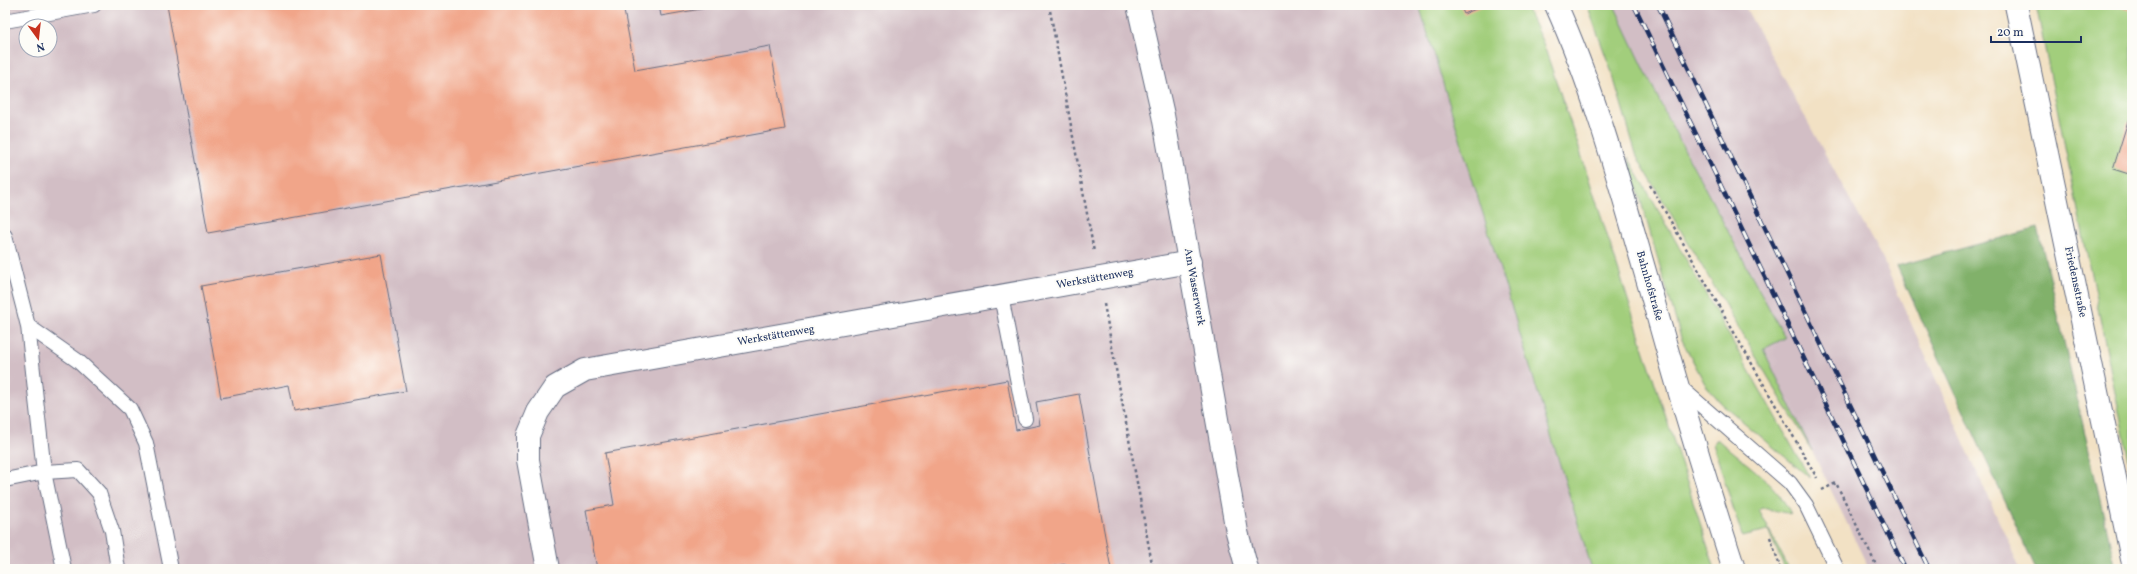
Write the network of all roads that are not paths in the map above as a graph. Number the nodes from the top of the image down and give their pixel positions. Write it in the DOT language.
graph roads {
  1 [pos="94,5"];
  2 [pos="1138,5"];
  3 [pos="1556,5"];
  4 [pos="2016,5"];
  5 [pos="5,21"];
  6 [pos="5,236"];
  7 [pos="1190,262"];
  8 [pos="1001,296"];
  9 [pos="28,326"];
  10 [pos="1677,385"];
  11 [pos="1025,418"];
  12 [pos="44,472"];
  13 [pos="5,480"];
  14 [pos="2132,559"];
  15 [pos="64,569"];
  16 [pos="118,569"];
  17 [pos="170,569"];
  18 [pos="548,569"];
  19 [pos="1247,569"];
  20 [pos="1734,569"];
  21 [pos="1837,569"];
  1 -- 5 [label="lane"];
  2 -- 7 [label="street, Am Wasserwerk"];
  3 -- 10 [label="street, Bahnhofstraße"];
  4 -- 14 [label="street, Friedensstraße"];
  6 -- 9 [label="lane"];
  7 -- 8 [label="street, Werkstättenweg"];
  7 -- 19 [label="street, Am Wasserwerk"];
  8 -- 11 [label="lane"];
  8 -- 18 [label="street, Werkstättenweg"];
  9 -- 12 [label="lane"];
  9 -- 17 [label="lane"];
  10 -- 20 [label="street, Bahnhofstraße"];
  10 -- 21 [label="lane"];
  12 -- 13 [label="lane"];
  12 -- 15 [label="lane"];
  12 -- 16 [label="lane"];
}
